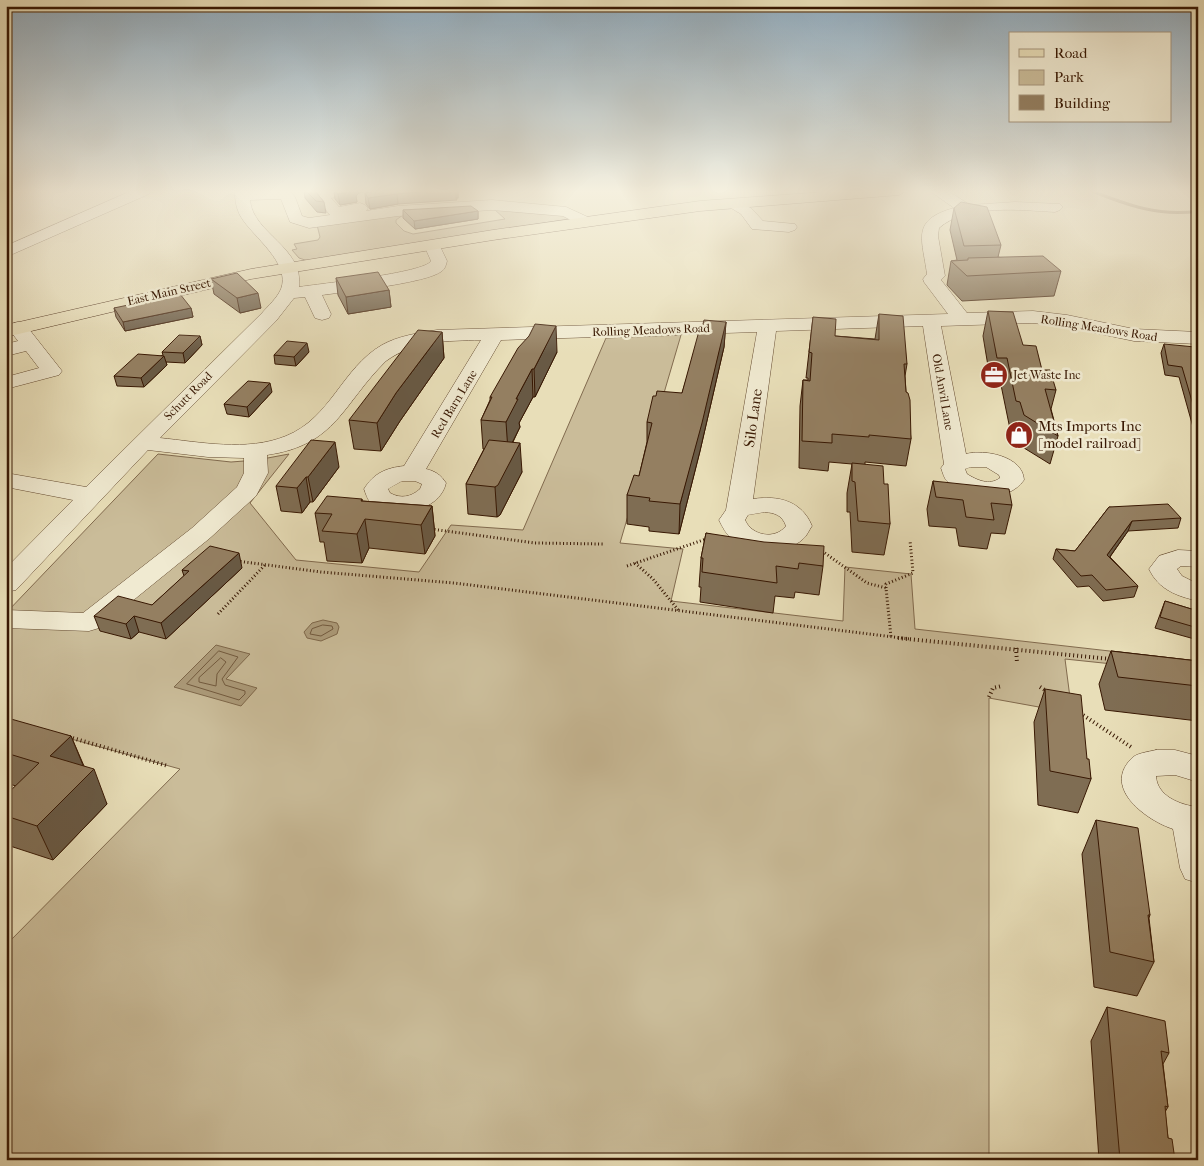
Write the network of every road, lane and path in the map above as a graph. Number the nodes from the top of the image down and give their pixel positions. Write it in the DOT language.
graph roads {
  1 [pos="21,245"];
  2 [pos="273,245"];
  3 [pos="429,245"];
  4 [pos="432,245"];
  5 [pos="933,245"];
  6 [pos="6,252"];
  7 [pos="288,268"];
  8 [pos="311,291"];
  9 [pos="286,294"];
  10 [pos="322,314"];
  11 [pos="931,320"];
  12 [pos="962,320"];
  13 [pos="767,326"];
  14 [pos="12,329"];
  15 [pos="495,334"];
  16 [pos="1198,338"];
  17 [pos="31,344"];
  18 [pos="6,350"];
  19 [pos="6,383"];
  20 [pos="144,443"];
  21 [pos="255,450"];
  22 [pos="956,464"];
  23 [pos="412,473"];
  24 [pos="6,480"];
  25 [pos="92,496"];
  26 [pos="740,510"];
  27 [pos="428,529"];
  28 [pos="712,537"];
  29 [pos="910,540"];
  30 [pos="603,544"];
  31 [pos="819,550"];
  32 [pos="1198,559"];
  33 [pos="230,560"];
  34 [pos="634,563"];
  35 [pos="265,565"];
  36 [pos="627,566"];
  37 [pos="6,584"];
  38 [pos="886,588"];
  39 [pos="1198,593"];
  40 [pos="679,611"];
  41 [pos="218,614"];
  42 [pos="6,619"];
  43 [pos="891,637"];
  44 [pos="1016,648"];
  45 [pos="1119,660"];
  46 [pos="1017,663"];
  47 [pos="1002,686"];
  48 [pos="1040,687"];
  49 [pos="989,697"];
  50 [pos="1056,698"];
  51 [pos="1073,708"];
  52 [pos="64,735"];
  53 [pos="1154,762"];
  54 [pos="168,766"];
  55 [pos="1198,770"];
  56 [pos="1194,821"];
  57 [pos="1198,868"];
  1 -- 6 [label="street"];
  2 -- 7 [label="street"];
  3 -- 7 [label="main road, East Main Street"];
  4 -- 8 [label="street"];
  5 -- 12 [label="street"];
  7 -- 9 [label="street"];
  7 -- 14 [label="main road, East Main Street"];
  8 -- 9 [label="street"];
  8 -- 10 [label="street"];
  9 -- 20 [label="street, Schutt Road"];
  11 -- 12 [label="street, Rolling Meadows Road"];
  11 -- 13 [label="street, Rolling Meadows Road"];
  11 -- 22 [label="street, Old Anvil Lane"];
  12 -- 16 [label="street, Rolling Meadows Road"];
  13 -- 15 [label="street, Rolling Meadows Road"];
  13 -- 26 [label="street, Silo Lane"];
  14 -- 17 [label="street"];
  15 -- 21 [label="street, Rolling Meadows Road"];
  15 -- 23 [label="street, Red Barn Lane"];
  17 -- 18 [label="street"];
  17 -- 19 [label="street"];
  20 -- 21 [label="street, Rolling Meadows Road"];
  20 -- 25 [label="street, Schutt Road"];
  21 -- 42 [label="street"];
  24 -- 25 [label="street"];
  25 -- 37 [label="street, Schutt Road"];
  27 -- 30 [label="path"];
  28 -- 34 [label="path"];
  29 -- 38 [label="path"];
  31 -- 38 [label="path"];
  32 -- 39 [label="street"];
  33 -- 35 [label="path"];
  34 -- 36 [label="path"];
  34 -- 40 [label="path"];
  35 -- 40 [label="path"];
  35 -- 41 [label="path"];
  38 -- 43 [label="path"];
  40 -- 43 [label="path"];
  43 -- 44 [label="path"];
  44 -- 45 [label="path"];
  44 -- 46 [label="path"];
  47 -- 49 [label="path"];
  48 -- 50 [label="path"];
  51 -- 53 [label="path"];
  52 -- 54 [label="path"];
  53 -- 55 [label="street"];
  53 -- 56 [label="street"];
  56 -- 57 [label="street"];
}
